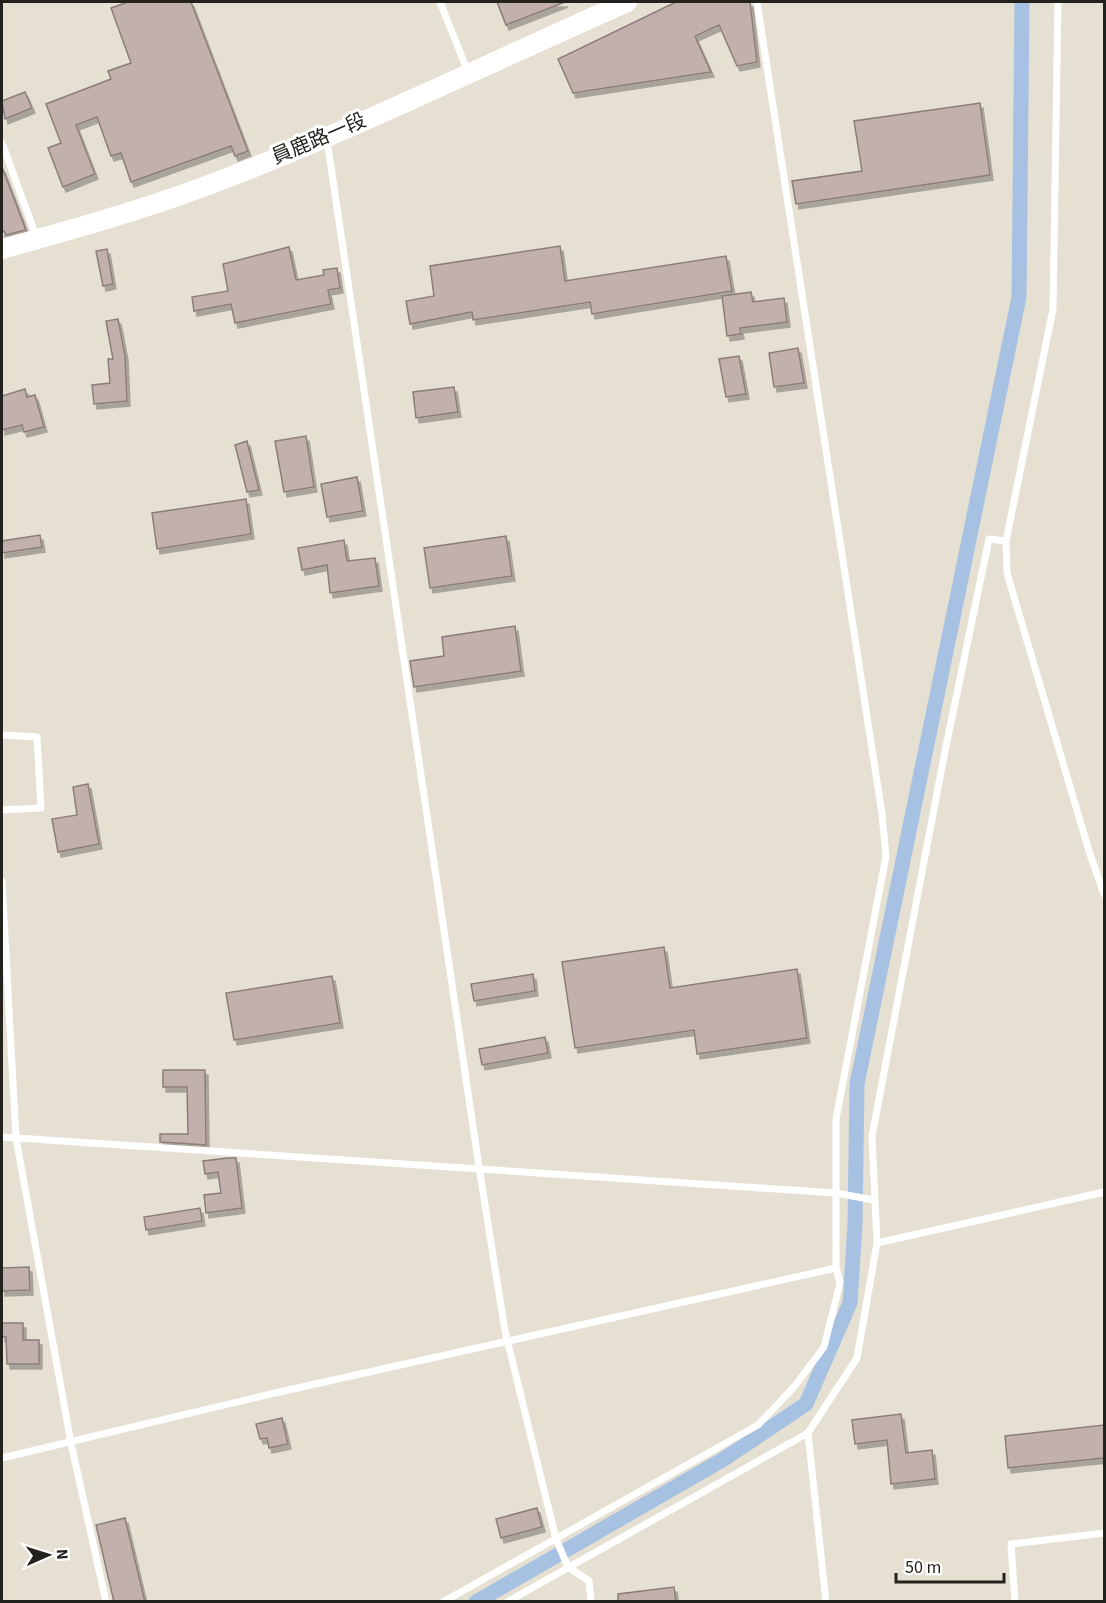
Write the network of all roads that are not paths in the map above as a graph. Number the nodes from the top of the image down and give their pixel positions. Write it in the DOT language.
graph roads {
  1 [pos="440,2"];
  2 [pos="627,2"];
  3 [pos="757,2"];
  4 [pos="1058,2"];
  5 [pos="468,73"];
  6 [pos="327,137"];
  7 [pos="2,143"];
  8 [pos="38,239"];
  9 [pos="2,249"];
  10 [pos="1006,541"];
  11 [pos="2,735"];
  12 [pos="2,810"];
  13 [pos="2,881"];
  14 [pos="1104,894"];
  15 [pos="2,1137"];
  16 [pos="16,1138"];
  17 [pos="479,1167"];
  18 [pos="1104,1192"];
  19 [pos="836,1193"];
  20 [pos="874,1200"];
  21 [pos="877,1243"];
  22 [pos="836,1268"];
  23 [pos="507,1341"];
  24 [pos="808,1433"];
  25 [pos="71,1443"];
  26 [pos="2,1458"];
  27 [pos="1104,1533"];
  28 [pos="555,1539"];
  29 [pos="568,1567"];
  30 [pos="106,1602"];
  31 [pos="443,1602"];
  32 [pos="507,1602"];
  33 [pos="591,1602"];
  34 [pos="826,1602"];
  35 [pos="1015,1602"];
  1 -- 5 [label="lane"];
  2 -- 5 [label="main road, 員鹿路一段"];
  3 -- 19 [label="lane"];
  4 -- 10 [label="lane"];
  5 -- 6 [label="main road, 員鹿路一段"];
  6 -- 8 [label="main road, 員鹿路一段"];
  6 -- 17 [label="lane"];
  7 -- 8 [label="lane"];
  8 -- 9 [label="main road, 員鹿路一段"];
  10 -- 14 [label="lane"];
  10 -- 20 [label="lane"];
  11 -- 12 [label="lane"];
  13 -- 16 [label="lane"];
  15 -- 16 [label="lane"];
  16 -- 17 [label="lane"];
  16 -- 25 [label="lane"];
  17 -- 19 [label="lane"];
  17 -- 23 [label="lane"];
  18 -- 21 [label="lane"];
  19 -- 20 [label="lane"];
  19 -- 22 [label="lane"];
  20 -- 21 [label="lane"];
  21 -- 24 [label="lane"];
  22 -- 23 [label="lane"];
  22 -- 28 [label="lane"];
  23 -- 25 [label="lane"];
  23 -- 28 [label="lane"];
  24 -- 29 [label="lane"];
  24 -- 34 [label="lane"];
  25 -- 26 [label="lane"];
  25 -- 30 [label="lane"];
  27 -- 35 [label="lane"];
  28 -- 29 [label="lane"];
  28 -- 31 [label="lane"];
  29 -- 32 [label="lane"];
  29 -- 33 [label="lane"];
}
